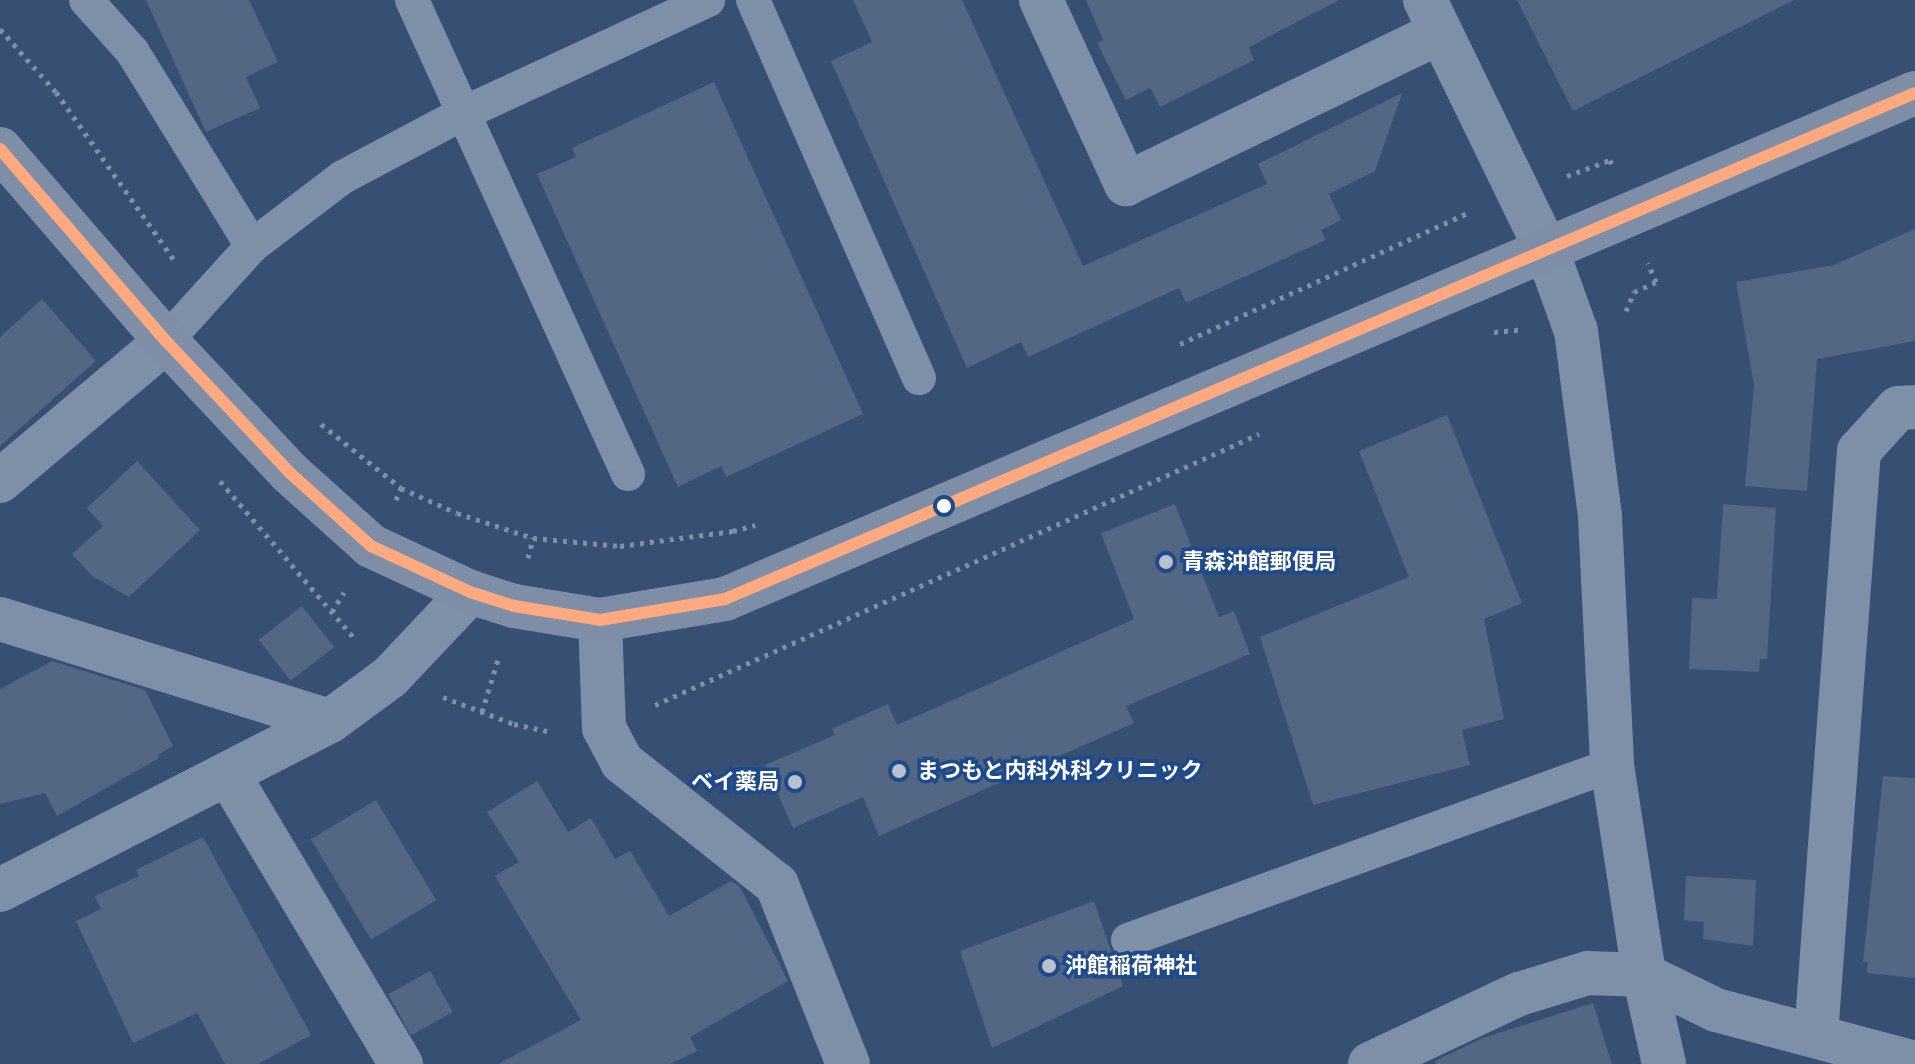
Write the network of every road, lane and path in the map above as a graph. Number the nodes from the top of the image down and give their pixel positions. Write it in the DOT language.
graph roads {
  1 [pos="86,0"];
  2 [pos="412,0"];
  3 [pos="708,0"];
  4 [pos="753,0"];
  5 [pos="1041,0"];
  6 [pos="1432,16"];
  7 [pos="1915,93"];
  8 [pos="464,113"];
  9 [pos="0,149"];
  10 [pos="252,246"];
  11 [pos="1547,251"];
  12 [pos="1449,293"];
  13 [pos="166,341"];
  14 [pos="1167,350"];
  15 [pos="919,378"];
  16 [pos="1915,407"];
  17 [pos="1272,428"];
  18 [pos="209,469"];
  19 [pos="628,474"];
  20 [pos="0,481"];
  21 [pos="763,523"];
  22 [pos="371,546"];
  23 [pos="470,592"];
  24 [pos="332,612"];
  25 [pos="0,619"];
  26 [pos="600,620"];
  27 [pos="390,677"];
  28 [pos="330,721"];
  29 [pos="604,728"];
  30 [pos="1612,765"];
  31 [pos="228,774"];
  32 [pos="0,890"];
  33 [pos="1128,940"];
  34 [pos="1644,975"];
  35 [pos="1816,1036"];
  36 [pos="1915,1063"];
  37 [pos="401,1064"];
  38 [pos="848,1064"];
  39 [pos="1370,1064"];
  40 [pos="1664,1064"];
  1 -- 10 [label="lane"];
  2 -- 8 [label="lane"];
  3 -- 8 [label="lane"];
  4 -- 15 [label="lane"];
  5 -- 6 [label="street"];
  6 -- 11 [label="street"];
  7 -- 11 [label="highway"];
  8 -- 10 [label="lane"];
  8 -- 19 [label="lane"];
  9 -- 13 [label="highway"];
  10 -- 13 [label="lane"];
  11 -- 12 [label="highway"];
  11 -- 30 [label="street"];
  12 -- 14 [label="path"];
  12 -- 26 [label="highway"];
  13 -- 20 [label="street"];
  13 -- 22 [label="highway"];
  16 -- 35 [label="street"];
  17 -- 29 [label="path"];
  18 -- 24 [label="path"];
  21 -- 22 [label="path"];
  22 -- 23 [label="highway"];
  22 -- 24 [label="path"];
  23 -- 26 [label="highway"];
  23 -- 27 [label="street"];
  24 -- 27 [label="path"];
  25 -- 28 [label="street"];
  26 -- 29 [label="street"];
  27 -- 28 [label="street"];
  27 -- 29 [label="path"];
  28 -- 31 [label="street"];
  29 -- 38 [label="street"];
  30 -- 33 [label="lane"];
  30 -- 34 [label="street"];
  31 -- 32 [label="street"];
  31 -- 37 [label="street"];
  34 -- 35 [label="street"];
  34 -- 39 [label="street"];
  34 -- 40 [label="street"];
  35 -- 36 [label="street"];
}
